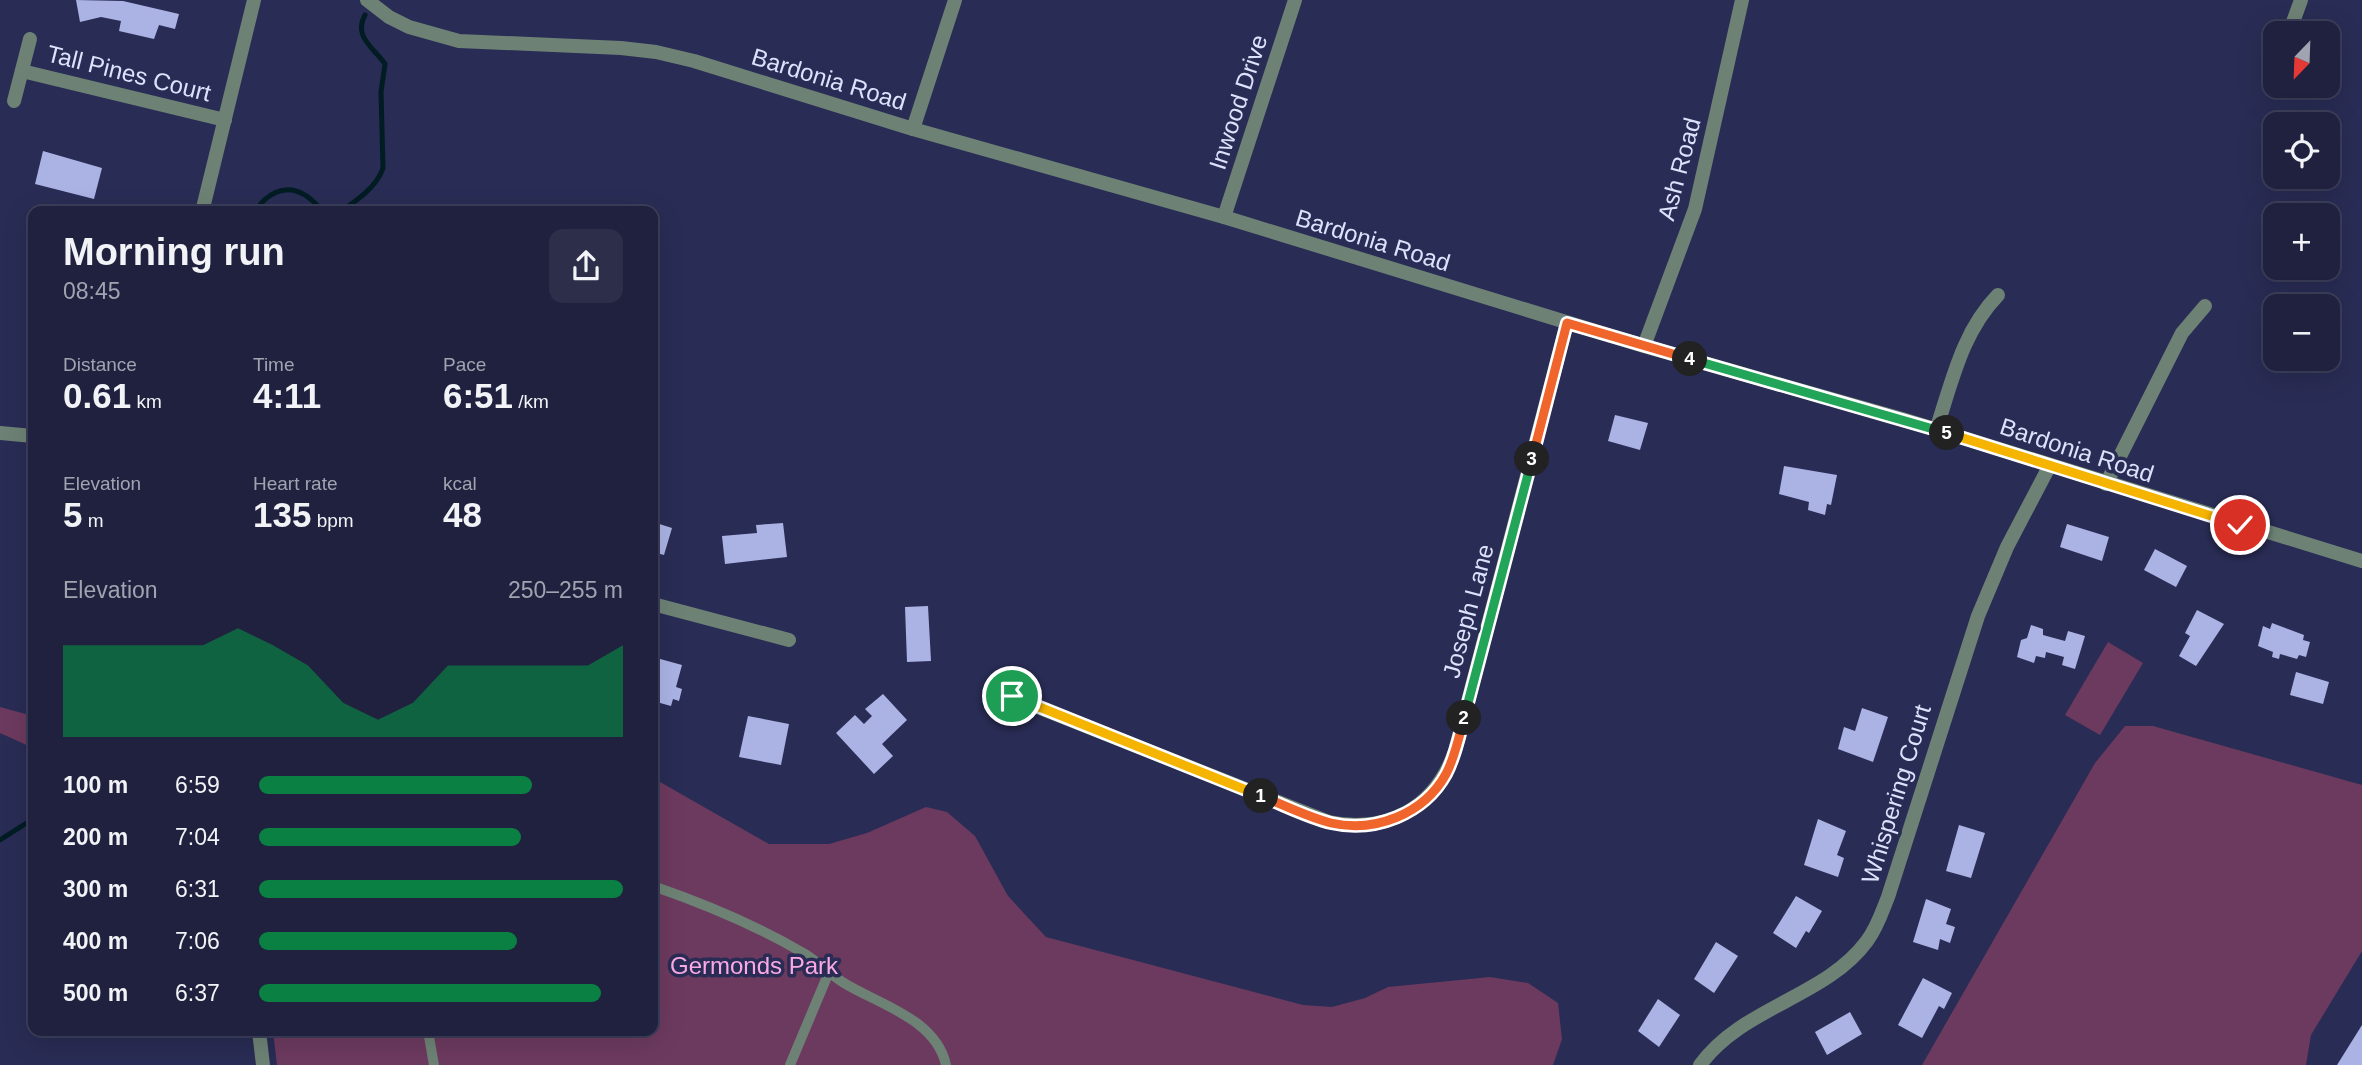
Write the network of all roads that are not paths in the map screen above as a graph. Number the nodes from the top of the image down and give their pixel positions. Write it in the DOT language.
graph roads {
  1 [pos="254,0"];
  2 [pos="367,0"];
  3 [pos="955,0"];
  4 [pos="1295,0"];
  5 [pos="1742,0"];
  6 [pos="2301,0"];
  7 [pos="2293,21"];
  8 [pos="30,39"];
  9 [pos="22,71"];
  10 [pos="14,101"];
  11 [pos="225,120"];
  12 [pos="913,129"];
  13 [pos="204,206"];
  14 [pos="1224,217"];
  15 [pos="1998,295"];
  16 [pos="2205,306"];
  17 [pos="1567,323"];
  18 [pos="1644,346"];
  19 [pos="1936,430"];
  20 [pos="0,433"];
  21 [pos="28,436"];
  22 [pos="2050,465"];
  23 [pos="2106,484"];
  24 [pos="2362,561"];
  25 [pos="658,605"];
  26 [pos="789,640"];
  27 [pos="1012,696"];
  28 [pos="658,888"];
  29 [pos="829,972"];
  30 [pos="260,1036"];
  31 [pos="428,1036"];
  32 [pos="263,1065"];
  33 [pos="434,1065"];
  34 [pos="790,1065"];
  35 [pos="946,1065"];
  36 [pos="1700,1065"];
  1 -- 11 [label="street"];
  2 -- 12 [label="street, Bardonia Road"];
  3 -- 12 [label="street"];
  4 -- 14 [label="street, Inwood Drive"];
  5 -- 18 [label="street, Ash Road"];
  6 -- 7 [label="street"];
  8 -- 9 [label="street, Tall Pines Court"];
  9 -- 10 [label="street, Tall Pines Court"];
  9 -- 11 [label="street, Tall Pines Court"];
  11 -- 13 [label="street"];
  12 -- 14 [label="street, Bardonia Road"];
  14 -- 17 [label="street, Bardonia Road"];
  15 -- 19 [label="street"];
  16 -- 23 [label="street"];
  17 -- 18 [label="street, Bardonia Road"];
  17 -- 27 [label="street, Joseph Lane"];
  18 -- 19 [label="street, Bardonia Road"];
  19 -- 22 [label="street, Bardonia Road"];
  20 -- 21 [label="street"];
  22 -- 23 [label="street, Bardonia Road"];
  22 -- 36 [label="street, Whispering Court"];
  23 -- 24 [label="street, Bardonia Road"];
  25 -- 26 [label="street"];
  28 -- 29 [label="lane"];
  29 -- 34 [label="lane"];
  29 -- 35 [label="lane"];
  30 -- 32 [label="street"];
  31 -- 33 [label="lane"];
}
